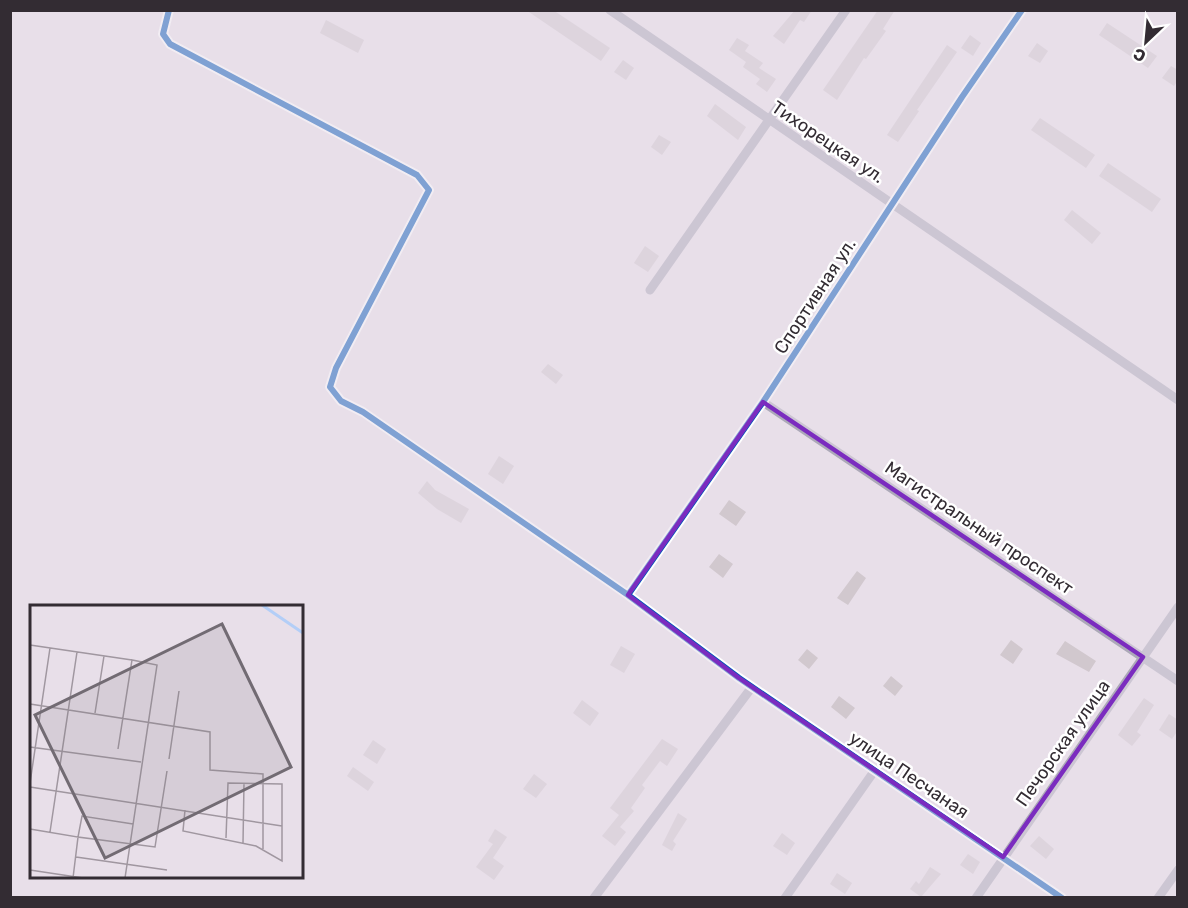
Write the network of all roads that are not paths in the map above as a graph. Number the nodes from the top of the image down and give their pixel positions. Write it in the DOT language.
graph roads {
  1 [pos="169,10"];
  2 [pos="610,10"];
  3 [pos="846,10"];
  4 [pos="1022,10"];
  5 [pos="769,120"];
  6 [pos="892,204"];
  7 [pos="650,290"];
  8 [pos="1178,400"];
  9 [pos="763,402"];
  10 [pos="628,595"];
  11 [pos="1178,607"];
  12 [pos="1143,657"];
  13 [pos="1178,681"];
  14 [pos="752,687"];
  15 [pos="875,770"];
  16 [pos="1003,858"];
  17 [pos="1178,870"];
  18 [pos="594,897"];
  19 [pos="784,897"];
  20 [pos="976,897"];
  21 [pos="1062,897"];
  22 [pos="1158,897"];
  1 -- 10 [label="street, улица Песчаная"];
  2 -- 5 [label="street, Тихорецкая ул."];
  3 -- 5 [label="street"];
  4 -- 6 [label="street, Спортивная ул."];
  5 -- 6 [label="street, Тихорецкая ул."];
  5 -- 7 [label="street"];
  6 -- 8 [label="street, Тихорецкая ул."];
  6 -- 9 [label="street, Спортивная ул."];
  9 -- 10 [label="street, Спортивная ул."];
  9 -- 12 [label="street, Магистральный проспект"];
  10 -- 14 [label="street, улица Песчаная"];
  11 -- 12 [label="street, Печорская улица"];
  12 -- 13 [label="street, Магистральный проспект"];
  12 -- 16 [label="street, Печорская улица"];
  14 -- 15 [label="street, улица Песчаная"];
  14 -- 18 [label="street"];
  15 -- 16 [label="street, улица Песчаная"];
  15 -- 19 [label="street"];
  16 -- 20 [label="street, Печорская улица"];
  16 -- 21 [label="street, улица Песчаная"];
  17 -- 22 [label="street"];
}
